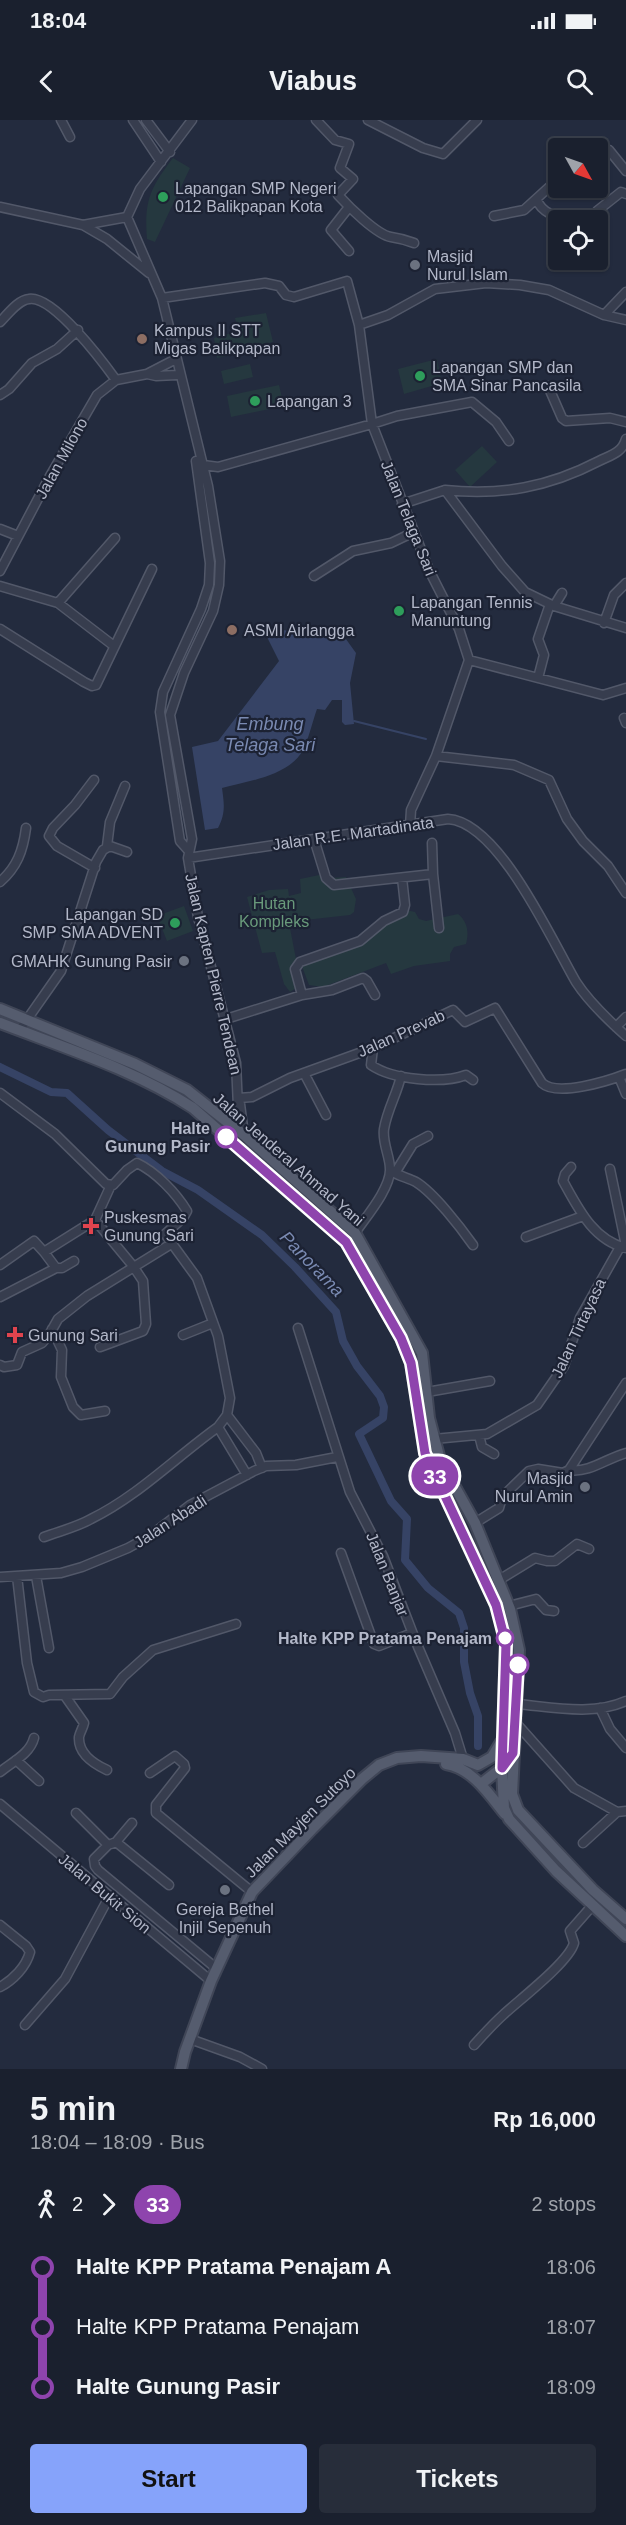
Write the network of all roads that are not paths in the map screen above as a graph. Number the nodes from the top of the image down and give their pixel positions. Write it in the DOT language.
graph roads {
  1 [pos="61,120"];
  2 [pos="133,120"];
  3 [pos="146,120"];
  4 [pos="192,120"];
  5 [pos="316,120"];
  6 [pos="368,120"];
  7 [pos="477,120"];
  8 [pos="70,137"];
  9 [pos="608,150"];
  10 [pos="170,152"];
  11 [pos="161,162"];
  12 [pos="626,171"];
  13 [pos="548,189"];
  14 [pos="626,194"];
  15 [pos="537,200"];
  16 [pos="0,207"];
  17 [pos="349,207"];
  18 [pos="598,210"];
  19 [pos="548,212"];
  20 [pos="494,216"];
  21 [pos="127,217"];
  22 [pos="83,225"];
  23 [pos="414,243"];
  24 [pos="349,251"];
  25 [pos="150,275"];
  26 [pos="626,292"];
  27 [pos="162,298"];
  28 [pos="604,315"];
  29 [pos="626,320"];
  30 [pos="0,321"];
  31 [pos="359,325"];
  32 [pos="78,330"];
  33 [pos="176,367"];
  34 [pos="147,374"];
  35 [pos="116,380"];
  36 [pos="548,386"];
  37 [pos="0,395"];
  38 [pos="626,422"];
  39 [pos="372,424"];
  40 [pos="626,439"];
  41 [pos="508,441"];
  42 [pos="203,465"];
  43 [pos="218,467"];
  44 [pos="206,478"];
  45 [pos="445,490"];
  46 [pos="402,504"];
  47 [pos="0,529"];
  48 [pos="414,532"];
  49 [pos="18,536"];
  50 [pos="115,538"];
  51 [pos="152,569"];
  52 [pos="0,571"];
  53 [pos="314,576"];
  54 [pos="626,582"];
  55 [pos="0,586"];
  56 [pos="562,593"];
  57 [pos="58,603"];
  58 [pos="552,605"];
  59 [pos="604,623"];
  60 [pos="626,628"];
  61 [pos="0,629"];
  62 [pos="114,646"];
  63 [pos="469,660"];
  64 [pos="538,678"];
  65 [pos="626,688"];
  66 [pos="436,756"];
  67 [pos="94,780"];
  68 [pos="125,786"];
  69 [pos="410,826"];
  70 [pos="26,828"];
  71 [pos="314,839"];
  72 [pos="432,843"];
  73 [pos="107,846"];
  74 [pos="127,852"];
  75 [pos="188,854"];
  76 [pos="95,867"];
  77 [pos="433,874"];
  78 [pos="402,878"];
  79 [pos="0,882"];
  80 [pos="626,893"];
  81 [pos="439,928"];
  82 [pos="302,995"];
  83 [pos="375,995"];
  84 [pos="0,1009"];
  85 [pos="626,1017"];
  86 [pos="27,1019"];
  87 [pos="226,1019"];
  88 [pos="0,1023"];
  89 [pos="616,1027"];
  90 [pos="19,1031"];
  91 [pos="626,1036"];
  92 [pos="373,1048"];
  93 [pos="304,1073"];
  94 [pos="622,1075"];
  95 [pos="401,1076"];
  96 [pos="472,1080"];
  97 [pos="0,1093"];
  98 [pos="626,1094"];
  99 [pos="239,1098"];
  100 [pos="326,1115"];
  101 [pos="233,1126"];
  102 [pos="244,1135"];
  103 [pos="428,1136"];
  104 [pos="226,1137"];
  105 [pos="238,1147"];
  106 [pos="571,1167"];
  107 [pos="610,1169"];
  108 [pos="393,1172"];
  109 [pos="111,1185"];
  110 [pos="583,1216"];
  111 [pos="95,1220"];
  112 [pos="355,1233"];
  113 [pos="526,1237"];
  114 [pos="171,1244"];
  115 [pos="473,1245"];
  116 [pos="624,1247"];
  117 [pos="44,1252"];
  118 [pos="74,1261"];
  119 [pos="0,1265"];
  120 [pos="133,1266"];
  121 [pos="56,1268"];
  122 [pos="0,1297"];
  123 [pos="213,1323"];
  124 [pos="298,1328"];
  125 [pos="52,1329"];
  126 [pos="183,1335"];
  127 [pos="100,1347"];
  128 [pos="2,1366"];
  129 [pos="490,1381"];
  130 [pos="626,1383"];
  131 [pos="427,1392"];
  132 [pos="105,1412"];
  133 [pos="227,1415"];
  134 [pos="218,1428"];
  135 [pos="479,1435"];
  136 [pos="434,1439"];
  137 [pos="626,1453"];
  138 [pos="494,1454"];
  139 [pos="338,1457"];
  140 [pos="262,1468"];
  141 [pos="569,1470"];
  142 [pos="248,1475"];
  143 [pos="475,1523"];
  144 [pos="44,1537"];
  145 [pos="590,1549"];
  146 [pos="341,1554"];
  147 [pos="17,1576"];
  148 [pos="36,1576"];
  149 [pos="0,1577"];
  150 [pos="499,1581"];
  151 [pos="488,1586"];
  152 [pos="509,1606"];
  153 [pos="554,1611"];
  154 [pos="236,1624"];
  155 [pos="412,1633"];
  156 [pos="49,1648"];
  157 [pos="65,1696"];
  158 [pos="626,1701"];
  159 [pos="517,1704"];
  160 [pos="600,1708"];
  161 [pos="516,1723"];
  162 [pos="34,1738"];
  163 [pos="502,1740"];
  164 [pos="626,1748"];
  165 [pos="513,1753"];
  166 [pos="413,1758"];
  167 [pos="463,1759"];
  168 [pos="16,1760"];
  169 [pos="478,1765"];
  170 [pos="502,1768"];
  171 [pos="107,1770"];
  172 [pos="0,1772"];
  173 [pos="150,1773"];
  174 [pos="491,1775"];
  175 [pos="39,1781"];
  176 [pos="481,1784"];
  177 [pos="507,1790"];
  178 [pos="0,1804"];
  179 [pos="621,1812"];
  180 [pos="76,1813"];
  181 [pos="509,1819"];
  182 [pos="132,1823"];
  183 [pos="112,1843"];
  184 [pos="583,1843"];
  185 [pos="169,1885"];
  186 [pos="252,1892"];
  187 [pos="109,1898"];
  188 [pos="592,1906"];
  189 [pos="626,1919"];
  190 [pos="0,1925"];
  191 [pos="626,1936"];
  192 [pos="217,1969"];
  193 [pos="212,1981"];
  194 [pos="1,1984"];
  195 [pos="25,2025"];
  196 [pos="190,2039"];
  197 [pos="474,2045"];
  198 [pos="181,2069"];
  199 [pos="262,2069"];
  1 -- 8 [label="street"];
  2 -- 11 [label="street"];
  3 -- 10 [label="street"];
  4 -- 10 [label="street"];
  5 -- 17 [label="street"];
  6 -- 7 [label="street"];
  9 -- 12 [label="street"];
  10 -- 11 [label="street"];
  11 -- 21 [label="street"];
  13 -- 15 [label="street"];
  14 -- 18 [label="street"];
  15 -- 19 [label="street"];
  15 -- 20 [label="street"];
  16 -- 22 [label="street"];
  17 -- 23 [label="street"];
  17 -- 24 [label="street"];
  21 -- 22 [label="street"];
  21 -- 25 [label="street, Jalan Kapten Pierre Tendean"];
  22 -- 25 [label="street"];
  25 -- 27 [label="street, Jalan Kapten Pierre Tendean"];
  25 -- 33 [label="street, Jalan Kapten Pierre Tendean"];
  26 -- 28 [label="street"];
  27 -- 31 [label="street, Jalan Telaga Sari"];
  27 -- 33 [label="street, Jalan Kapten Pierre Tendean"];
  28 -- 29 [label="street"];
  28 -- 31 [label="street"];
  30 -- 32 [label="street"];
  31 -- 39 [label="street, Jalan Telaga Sari"];
  32 -- 35 [label="street"];
  32 -- 37 [label="street"];
  33 -- 34 [label="street"];
  33 -- 34 [label="street"];
  33 -- 42 [label="street, Jalan Kapten Pierre Tendean"];
  33 -- 75 [label="street, Jalan Kapten Pierre Tendean"];
  34 -- 35 [label="street"];
  35 -- 49 [label="street, Jalan Milono"];
  36 -- 38 [label="street"];
  39 -- 41 [label="street"];
  39 -- 43 [label="street"];
  39 -- 46 [label="street, Jalan Telaga Sari"];
  40 -- 45 [label="street"];
  42 -- 43 [label="street"];
  42 -- 44 [label="street, Jalan Kapten Pierre Tendean"];
  43 -- 44 [label="street"];
  44 -- 75 [label="street, Jalan Kapten Pierre Tendean"];
  45 -- 46 [label="street"];
  45 -- 58 [label="street"];
  46 -- 48 [label="street, Jalan Telaga Sari"];
  47 -- 49 [label="street"];
  48 -- 53 [label="street"];
  48 -- 63 [label="street, Jalan Telaga Sari"];
  49 -- 52 [label="street, Jalan Milono"];
  50 -- 57 [label="street"];
  51 -- 62 [label="street"];
  54 -- 59 [label="street"];
  55 -- 57 [label="street"];
  56 -- 58 [label="street"];
  57 -- 62 [label="street"];
  58 -- 59 [label="street"];
  58 -- 64 [label="street"];
  59 -- 60 [label="street"];
  61 -- 62 [label="street"];
  63 -- 64 [label="street"];
  63 -- 66 [label="street"];
  64 -- 65 [label="street"];
  66 -- 69 [label="street"];
  66 -- 80 [label="street"];
  67 -- 76 [label="street"];
  68 -- 73 [label="street"];
  69 -- 71 [label="street, Jalan R.E. Martadinata"];
  69 -- 89 [label="street, Jalan R.E. Martadinata"];
  70 -- 79 [label="street"];
  71 -- 75 [label="street, Jalan R.E. Martadinata"];
  71 -- 78 [label="street"];
  72 -- 77 [label="street"];
  73 -- 74 [label="street"];
  73 -- 76 [label="street"];
  75 -- 87 [label="street, Jalan Kapten Pierre Tendean"];
  76 -- 86 [label="street"];
  77 -- 78 [label="street"];
  77 -- 81 [label="street"];
  78 -- 82 [label="street"];
  82 -- 83 [label="street"];
  82 -- 87 [label="street"];
  84 -- 86 [label="main road, Jalan Jenderal Ahmad Yani"];
  85 -- 89 [label="street"];
  86 -- 90 [label="street"];
  86 -- 101 [label="main road, Jalan Jenderal Ahmad Yani"];
  87 -- 99 [label="street, Jalan Kapten Pierre Tendean"];
  88 -- 90 [label="main road, Jalan Jenderal Ahmad Yani"];
  89 -- 91 [label="street, Jalan R.E. Martadinata"];
  90 -- 104 [label="main road, Jalan Jenderal Ahmad Yani"];
  92 -- 93 [label="street, Jalan Prevab"];
  92 -- 94 [label="street, Jalan Prevab"];
  92 -- 95 [label="street"];
  93 -- 99 [label="street, Jalan Prevab"];
  93 -- 100 [label="street"];
  94 -- 98 [label="street"];
  95 -- 96 [label="street"];
  95 -- 108 [label="street"];
  97 -- 109 [label="street"];
  99 -- 101 [label="street, Jalan Kapten Pierre Tendean"];
  99 -- 102 [label="street, Jalan Kapten Pierre Tendean"];
  101 -- 102 [label="main road, Jalan Jenderal Ahmad Yani"];
  101 -- 104 [label="street"];
  102 -- 105 [label="street"];
  102 -- 112 [label="main road, Jalan Jenderal Ahmad Yani"];
  103 -- 108 [label="street"];
  104 -- 105 [label="main road, Jalan Jenderal Ahmad Yani"];
  105 -- 151 [label="main road, Jalan Jenderal Ahmad Yani"];
  106 -- 110 [label="street"];
  107 -- 116 [label="street"];
  108 -- 112 [label="street"];
  108 -- 115 [label="street"];
  109 -- 111 [label="street"];
  109 -- 114 [label="street"];
  110 -- 113 [label="street"];
  110 -- 116 [label="street"];
  111 -- 117 [label="street"];
  111 -- 120 [label="street"];
  112 -- 131 [label="main road, Jalan Jenderal Ahmad Yani"];
  114 -- 120 [label="street"];
  114 -- 123 [label="street"];
  116 -- 135 [label="street, Jalan Tirtayasa"];
  117 -- 119 [label="street"];
  117 -- 121 [label="street"];
  118 -- 121 [label="street"];
  120 -- 125 [label="street"];
  120 -- 127 [label="street"];
  121 -- 122 [label="street"];
  123 -- 126 [label="street"];
  123 -- 133 [label="street"];
  124 -- 139 [label="street, Jalan Banjar"];
  125 -- 128 [label="street"];
  125 -- 132 [label="street"];
  129 -- 131 [label="street"];
  130 -- 141 [label="street"];
  131 -- 136 [label="main road, Jalan Jenderal Ahmad Yani"];
  133 -- 134 [label="street"];
  133 -- 140 [label="street"];
  134 -- 142 [label="street"];
  134 -- 144 [label="street"];
  135 -- 136 [label="street, Jalan Tirtayasa"];
  135 -- 138 [label="street"];
  136 -- 143 [label="main road, Jalan Jenderal Ahmad Yani"];
  137 -- 141 [label="street"];
  139 -- 140 [label="street, Jalan Abadi"];
  139 -- 155 [label="street, Jalan Banjar"];
  140 -- 142 [label="street, Jalan Abadi"];
  141 -- 143 [label="street"];
  142 -- 148 [label="street, Jalan Abadi"];
  143 -- 150 [label="main road, Jalan Jenderal Ahmad Yani"];
  145 -- 150 [label="street"];
  146 -- 155 [label="street"];
  147 -- 148 [label="street, Jalan Abadi"];
  147 -- 149 [label="street, Jalan Abadi"];
  147 -- 157 [label="street"];
  148 -- 156 [label="street"];
  150 -- 151 [label="main road"];
  150 -- 152 [label="main road, Jalan Jenderal Ahmad Yani"];
  151 -- 163 [label="main road, Jalan Jenderal Ahmad Yani"];
  152 -- 153 [label="street"];
  152 -- 159 [label="main road, Jalan Jenderal Ahmad Yani"];
  154 -- 157 [label="street"];
  155 -- 167 [label="street, Jalan Banjar"];
  157 -- 171 [label="street"];
  158 -- 160 [label="street"];
  159 -- 160 [label="street"];
  159 -- 161 [label="main road, Jalan Jenderal Ahmad Yani"];
  160 -- 164 [label="street"];
  161 -- 165 [label="main road, Jalan Jenderal Ahmad Yani"];
  161 -- 179 [label="street"];
  162 -- 168 [label="street"];
  163 -- 169 [label="main road"];
  163 -- 170 [label="main road, Jalan Jenderal Ahmad Yani"];
  165 -- 170 [label="main road"];
  165 -- 177 [label="main road, Jalan Jenderal Ahmad Yani"];
  166 -- 167 [label="main road, Jalan Mayjen Sutoyo"];
  166 -- 176 [label="main road, Jalan Mayjen Sutoyo"];
  166 -- 186 [label="main road, Jalan Mayjen Sutoyo"];
  167 -- 169 [label="main road, Jalan Mayjen Sutoyo"];
  168 -- 172 [label="street"];
  168 -- 175 [label="street"];
  169 -- 174 [label="main road, Jalan Mayjen Sutoyo"];
  170 -- 174 [label="main road"];
  170 -- 177 [label="main road, Jalan Jenderal Ahmad Yani"];
  173 -- 186 [label="street"];
  174 -- 176 [label="main road"];
  174 -- 177 [label="main road, Jalan Mayjen Sutoyo"];
  176 -- 181 [label="main road, Jalan Mayjen Sutoyo"];
  177 -- 181 [label="main road, Jalan Jenderal Ahmad Yani"];
  177 -- 189 [label="main road, Jalan Jenderal Ahmad Yani"];
  178 -- 187 [label="street, Jalan Bukit Sion"];
  179 -- 184 [label="street"];
  180 -- 183 [label="street"];
  181 -- 188 [label="main road"];
  182 -- 183 [label="street"];
  183 -- 185 [label="street"];
  183 -- 192 [label="street"];
  186 -- 192 [label="main road, Jalan Mayjen Sutoyo"];
  187 -- 193 [label="street, Jalan Bukit Sion"];
  187 -- 195 [label="street"];
  188 -- 191 [label="main road"];
  188 -- 197 [label="street"];
  190 -- 194 [label="street"];
  192 -- 193 [label="main road, Jalan Mayjen Sutoyo"];
  193 -- 196 [label="main road, Jalan Mayjen Sutoyo"];
  196 -- 198 [label="main road, Jalan Mayjen Sutoyo"];
  196 -- 199 [label="street"];
}
